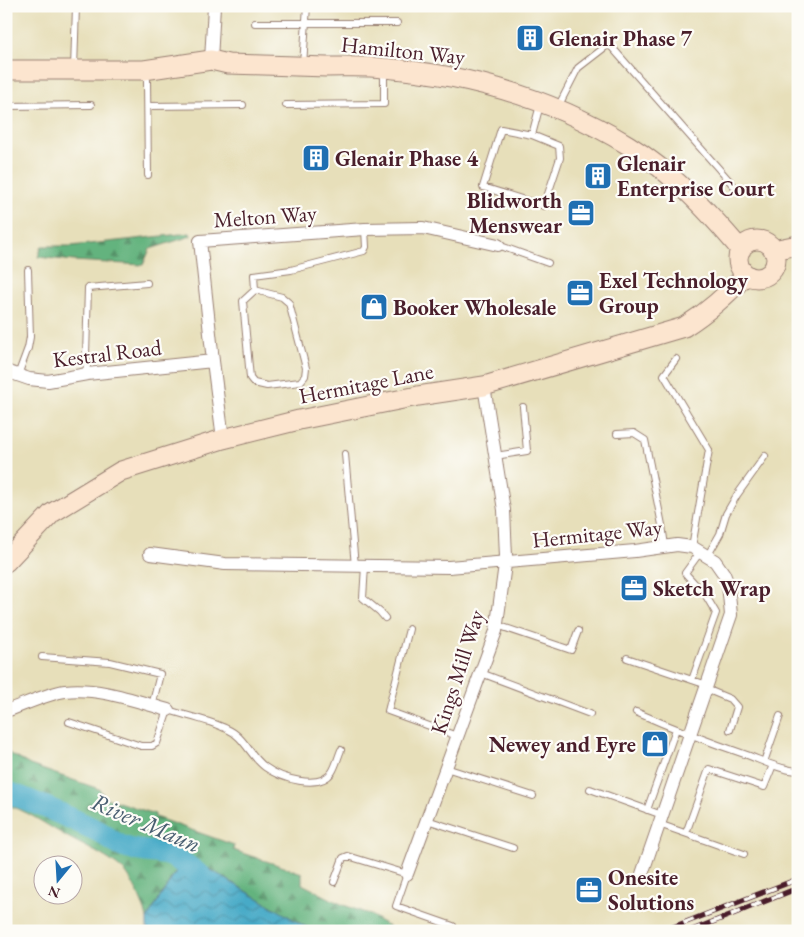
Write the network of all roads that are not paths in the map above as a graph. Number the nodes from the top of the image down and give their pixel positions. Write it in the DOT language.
graph roads {
  1 [pos="76,6"];
  2 [pos="214,6"];
  3 [pos="308,6"];
  4 [pos="255,23"];
  5 [pos="307,23"];
  6 [pos="397,24"];
  7 [pos="211,60"];
  8 [pos="303,67"];
  9 [pos="384,68"];
  10 [pos="6,70"];
  11 [pos="74,70"];
  12 [pos="144,70"];
  13 [pos="91,105"];
  14 [pos="243,105"];
  15 [pos="286,105"];
  16 [pos="549,105"];
  17 [pos="6,106"];
  18 [pos="148,106"];
  19 [pos="532,135"];
  20 [pos="148,176"];
  21 [pos="733,185"];
  22 [pos="365,229"];
  23 [pos="798,245"];
  24 [pos="498,246"];
  25 [pos="741,250"];
  26 [pos="773,250"];
  27 [pos="548,263"];
  28 [pos="28,270"];
  29 [pos="746,275"];
  30 [pos="147,283"];
  31 [pos="255,290"];
  32 [pos="676,359"];
  33 [pos="212,361"];
  34 [pos="12,373"];
  35 [pos="87,374"];
  36 [pos="484,386"];
  37 [pos="523,407"];
  38 [pos="617,434"];
  39 [pos="223,439"];
  40 [pos="345,454"];
  41 [pos="495,456"];
  42 [pos="765,456"];
  43 [pos="665,546"];
  44 [pos="700,551"];
  45 [pos="150,554"];
  46 [pos="6,562"];
  47 [pos="505,562"];
  48 [pos="360,566"];
  49 [pos="385,618"];
  50 [pos="497,625"];
  51 [pos="711,627"];
  52 [pos="409,629"];
  53 [pos="578,631"];
  54 [pos="725,631"];
  55 [pos="42,657"];
  56 [pos="627,658"];
  57 [pos="481,673"];
  58 [pos="692,680"];
  59 [pos="706,687"];
  60 [pos="152,706"];
  61 [pos="6,710"];
  62 [pos="168,710"];
  63 [pos="636,712"];
  64 [pos="590,714"];
  65 [pos="780,716"];
  66 [pos="69,722"];
  67 [pos="676,729"];
  68 [pos="730,730"];
  69 [pos="690,735"];
  70 [pos="458,736"];
  71 [pos="340,750"];
  72 [pos="764,762"];
  73 [pos="773,765"];
  74 [pos="446,768"];
  75 [pos="798,771"];
  76 [pos="590,790"];
  77 [pos="533,796"];
  78 [pos="647,810"];
  79 [pos="427,820"];
  80 [pos="661,820"];
  81 [pos="686,833"];
  82 [pos="513,848"];
  83 [pos="744,854"];
  84 [pos="407,874"];
  85 [pos="642,874"];
  86 [pos="334,882"];
  87 [pos="453,926"];
  1 -- 11 [label="lane"];
  2 -- 7 [label="street"];
  3 -- 5 [label="lane"];
  4 -- 5 [label="lane"];
  5 -- 6 [label="lane"];
  5 -- 8 [label="lane"];
  7 -- 8 [label="street, Hamilton Way"];
  7 -- 12 [label="street, Hamilton Way"];
  8 -- 9 [label="street, Hamilton Way"];
  9 -- 15 [label="lane"];
  9 -- 16 [label="street, Hamilton Way"];
  10 -- 11 [label="street, Hamilton Way"];
  11 -- 12 [label="street, Hamilton Way"];
  12 -- 18 [label="lane"];
  13 -- 17 [label="lane"];
  14 -- 18 [label="lane"];
  16 -- 19 [label="lane"];
  16 -- 21 [label="lane"];
  16 -- 25 [label="street, Hamilton Way"];
  18 -- 20 [label="lane"];
  19 -- 19 [label="lane"];
  22 -- 24 [label="street, Melton Way"];
  22 -- 31 [label="lane"];
  22 -- 33 [label="street, Melton Way"];
  23 -- 26 [label="street"];
  24 -- 27 [label="lane"];
  25 -- 26 [label="street"];
  25 -- 29 [label="street"];
  26 -- 29 [label="street"];
  28 -- 34 [label="lane"];
  29 -- 36 [label="street, Hermitage Lane"];
  30 -- 35 [label="lane"];
  31 -- 31 [label="lane"];
  32 -- 44 [label="lane"];
  33 -- 35 [label="street, Kestral Road"];
  33 -- 39 [label="street, Melton Way"];
  34 -- 35 [label="street, Kestral Road"];
  36 -- 39 [label="street, Hermitage Lane"];
  36 -- 41 [label="street, Kings Mill Way"];
  37 -- 41 [label="lane"];
  38 -- 43 [label="lane"];
  39 -- 46 [label="street, Hermitage Lane"];
  40 -- 48 [label="lane"];
  41 -- 47 [label="street, Kings Mill Way"];
  42 -- 44 [label="lane"];
  43 -- 44 [label="street, Hermitage Way"];
  43 -- 47 [label="street, Hermitage Way"];
  44 -- 51 [label="lane"];
  44 -- 54 [label="street"];
  45 -- 48 [label="street, Hermitage Way"];
  47 -- 48 [label="street, Hermitage Way"];
  47 -- 50 [label="street, Kings Mill Way"];
  48 -- 49 [label="lane"];
  50 -- 53 [label="lane"];
  50 -- 57 [label="street, Kings Mill Way"];
  51 -- 54 [label="lane"];
  51 -- 58 [label="lane"];
  52 -- 70 [label="lane"];
  54 -- 59 [label="street"];
  55 -- 60 [label="lane"];
  56 -- 58 [label="lane"];
  57 -- 64 [label="lane"];
  57 -- 70 [label="street, Kings Mill Way"];
  58 -- 59 [label="lane"];
  59 -- 68 [label="lane"];
  59 -- 69 [label="street"];
  60 -- 61 [label="street"];
  60 -- 62 [label="street"];
  62 -- 66 [label="lane"];
  62 -- 71 [label="lane"];
  63 -- 67 [label="lane"];
  65 -- 72 [label="lane"];
  67 -- 69 [label="lane"];
  67 -- 78 [label="lane"];
  69 -- 72 [label="lane"];
  69 -- 80 [label="street"];
  70 -- 74 [label="street, Kings Mill Way"];
  72 -- 73 [label="lane"];
  73 -- 75 [label="lane"];
  73 -- 81 [label="lane"];
  74 -- 77 [label="lane"];
  74 -- 79 [label="street, Kings Mill Way"];
  76 -- 78 [label="lane"];
  78 -- 80 [label="lane"];
  79 -- 82 [label="lane"];
  79 -- 84 [label="street, Kings Mill Way"];
  80 -- 81 [label="lane"];
  80 -- 85 [label="street"];
  81 -- 83 [label="lane"];
  84 -- 86 [label="lane"];
  84 -- 87 [label="lane"];
}
